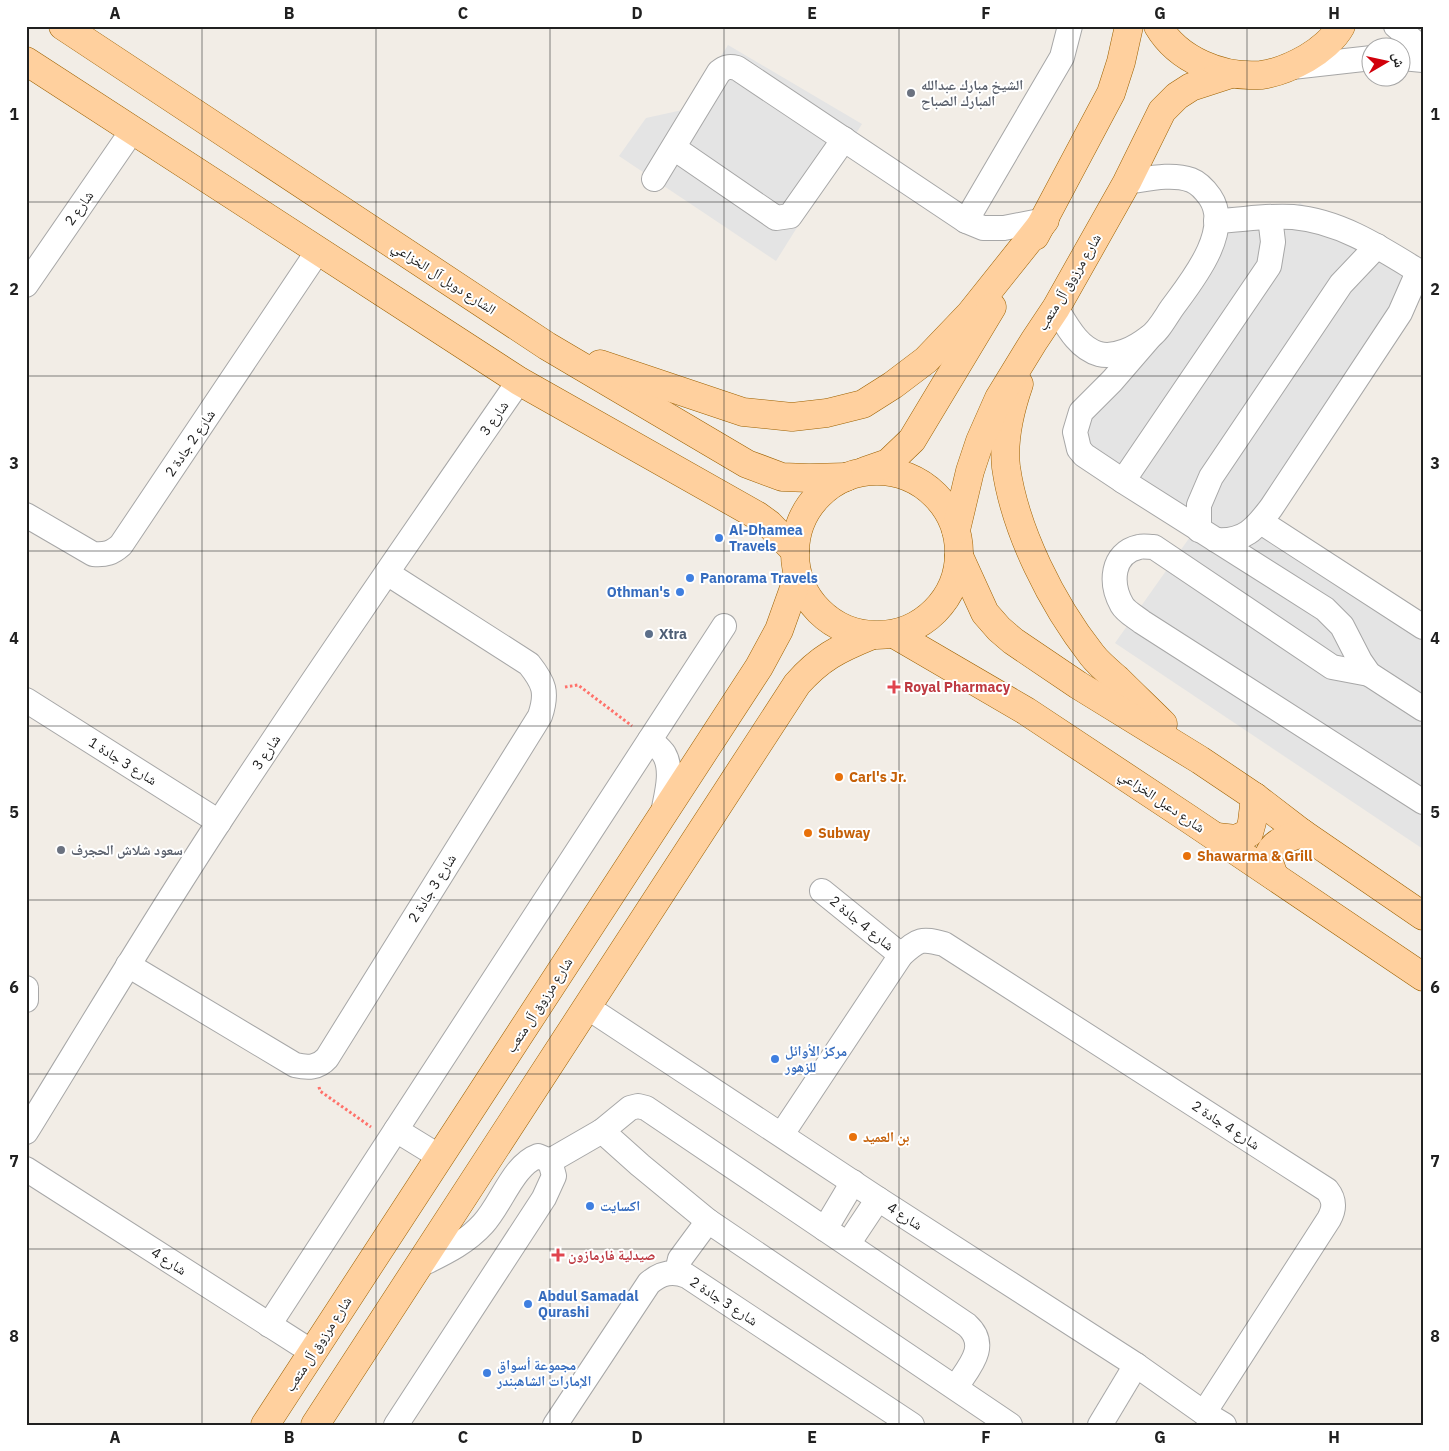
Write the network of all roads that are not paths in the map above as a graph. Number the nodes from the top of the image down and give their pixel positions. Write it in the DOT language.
graph roads {
  1 [pos="63,26"];
  2 [pos="1070,26"];
  3 [pos="1129,26"];
  4 [pos="1158,26"];
  5 [pos="1340,26"];
  6 [pos="1396,26"];
  7 [pos="1423,47"];
  8 [pos="1362,59"];
  9 [pos="26,61"];
  10 [pos="1290,68"];
  11 [pos="1231,74"];
  12 [pos="132,131"];
  13 [pos="844,140"];
  14 [pos="674,148"];
  15 [pos="654,180"];
  16 [pos="1127,182"];
  17 [pos="1270,217"];
  18 [pos="1045,220"];
  19 [pos="966,221"];
  20 [pos="1216,221"];
  21 [pos="1377,246"];
  22 [pos="318,251"];
  23 [pos="1420,273"];
  24 [pos="26,285"];
  25 [pos="1056,308"];
  26 [pos="1150,338"];
  27 [pos="1034,340"];
  28 [pos="547,346"];
  29 [pos="519,381"];
  30 [pos="855,474"];
  31 [pos="1123,481"];
  32 [pos="26,515"];
  33 [pos="1261,522"];
  34 [pos="1208,535"];
  35 [pos="958,543"];
  36 [pos="796,564"];
  37 [pos="386,573"];
  38 [pos="724,626"];
  39 [pos="1423,627"];
  40 [pos="882,635"];
  41 [pos="1369,674"];
  42 [pos="26,700"];
  43 [pos="1423,709"];
  44 [pos="650,740"];
  45 [pos="1200,760"];
  46 [pos="1255,798"];
  47 [pos="1423,802"];
  48 [pos="663,814"];
  49 [pos="219,822"];
  50 [pos="1302,833"];
  51 [pos="1217,837"];
  52 [pos="1274,876"];
  53 [pos="822,891"];
  54 [pos="1423,916"];
  55 [pos="901,955"];
  56 [pos="128,965"];
  57 [pos="1423,976"];
  58 [pos="26,988"];
  59 [pos="26,1000"];
  60 [pos="587,1007"];
  61 [pos="602,1131"];
  62 [pos="26,1132"];
  63 [pos="782,1134"];
  64 [pos="393,1135"];
  65 [pos="440,1156"];
  66 [pos="550,1161"];
  67 [pos="26,1169"];
  68 [pos="853,1182"];
  69 [pos="878,1199"];
  70 [pos="708,1221"];
  71 [pos="826,1229"];
  72 [pos="386,1239"];
  73 [pos="848,1244"];
  74 [pos="418,1266"];
  75 [pos="677,1272"];
  76 [pos="348,1298"];
  77 [pos="382,1322"];
  78 [pos="269,1325"];
  79 [pos="312,1352"];
  80 [pos="1136,1365"];
  81 [pos="956,1387"];
  82 [pos="1204,1412"];
  83 [pos="265,1425"];
  84 [pos="315,1425"];
  85 [pos="396,1425"];
  86 [pos="556,1425"];
  87 [pos="912,1425"];
  88 [pos="1010,1425"];
  89 [pos="1100,1425"];
  90 [pos="1224,1425"];
  1 -- 28 [label="main road, الشارع دوبل آل الخزاعي"];
  2 -- 19 [label="street"];
  3 -- 18 [label="main road"];
  4 -- 11 [label="main road"];
  5 -- 10 [label="main road"];
  6 -- 7 [label="street"];
  8 -- 10 [label="street"];
  9 -- 12 [label="main road"];
  10 -- 11 [label="main road"];
  11 -- 16 [label="main road, شارع مرزوق آل متعب"];
  12 -- 22 [label="main road"];
  12 -- 24 [label="street, شارع 2"];
  13 -- 14 [label="street"];
  13 -- 14 [label="street"];
  13 -- 19 [label="street"];
  14 -- 15 [label="street"];
  16 -- 20 [label="street"];
  16 -- 25 [label="main road, شارع مرزوق آل متعب"];
  17 -- 20 [label="street"];
  17 -- 21 [label="street"];
  17 -- 31 [label="street"];
  18 -- 19 [label="street"];
  18 -- 28 [label="main road"];
  18 -- 30 [label="main road"];
  20 -- 26 [label="street"];
  21 -- 23 [label="street"];
  21 -- 34 [label="street"];
  22 -- 29 [label="main road"];
  22 -- 32 [label="street, شارع 2 جادة 2"];
  23 -- 33 [label="street"];
  25 -- 26 [label="street"];
  25 -- 27 [label="main road, شارع مرزوق آل متعب"];
  26 -- 31 [label="street"];
  27 -- 35 [label="main road, شارع مرزوق آل متعب"];
  27 -- 45 [label="main road"];
  28 -- 30 [label="main road, الشارع دوبل آل الخزاعي"];
  29 -- 36 [label="main road"];
  29 -- 37 [label="street, شارع 3"];
  30 -- 35 [label="main road"];
  30 -- 36 [label="main road"];
  31 -- 34 [label="street"];
  33 -- 34 [label="street"];
  33 -- 39 [label="street"];
  34 -- 41 [label="street"];
  35 -- 40 [label="main road"];
  35 -- 45 [label="main road"];
  36 -- 40 [label="main road"];
  36 -- 48 [label="main road, شارع مرزوق آل متعب"];
  37 -- 49 [label="street, شارع 3"];
  37 -- 56 [label="street, شارع 3 جادة 2"];
  38 -- 44 [label="street"];
  40 -- 51 [label="main road, شارع دعبل الخزاعي"];
  40 -- 60 [label="main road"];
  41 -- 43 [label="street"];
  41 -- 47 [label="street"];
  42 -- 49 [label="street, شارع 3 جادة 1"];
  44 -- 48 [label="street"];
  44 -- 64 [label="street"];
  45 -- 46 [label="main road"];
  46 -- 50 [label="main road"];
  46 -- 51 [label="main road"];
  48 -- 65 [label="main road, شارع مرزوق آل متعب"];
  49 -- 56 [label="street, شارع 3"];
  50 -- 52 [label="main road"];
  50 -- 54 [label="main road"];
  51 -- 52 [label="main road, شارع دعبل الخزاعي"];
  52 -- 57 [label="main road, شارع دعبل الخزاعي"];
  53 -- 55 [label="street, شارع 4 جادة 2"];
  55 -- 63 [label="street, شارع 4 جادة 2"];
  55 -- 82 [label="street, شارع 4 جادة 2"];
  56 -- 62 [label="street, شارع 3"];
  58 -- 59 [label="street"];
  60 -- 63 [label="street, شارع 4"];
  60 -- 74 [label="main road"];
  61 -- 66 [label="street"];
  61 -- 70 [label="street"];
  61 -- 71 [label="street"];
  63 -- 68 [label="street, شارع 4"];
  64 -- 65 [label="street"];
  64 -- 78 [label="street"];
  65 -- 72 [label="main road, شارع مرزوق آل متعب"];
  66 -- 74 [label="street"];
  66 -- 85 [label="street"];
  67 -- 78 [label="street, شارع 4"];
  68 -- 69 [label="street, شارع 4"];
  68 -- 71 [label="street"];
  69 -- 73 [label="street"];
  69 -- 80 [label="street, شارع 4"];
  70 -- 75 [label="street"];
  70 -- 81 [label="street"];
  71 -- 73 [label="street"];
  72 -- 74 [label="main road"];
  72 -- 76 [label="main road, شارع مرزوق آل متعب"];
  73 -- 81 [label="street"];
  74 -- 77 [label="main road"];
  75 -- 86 [label="street, شارع 3 جادة 2"];
  75 -- 87 [label="street, شارع 3 جادة 2"];
  76 -- 77 [label="main road"];
  76 -- 79 [label="main road, شارع مرزوق آل متعب"];
  77 -- 84 [label="main road"];
  78 -- 79 [label="street, شارع 4"];
  79 -- 83 [label="main road, شارع مرزوق آل متعب"];
  80 -- 82 [label="street, شارع 4"];
  80 -- 89 [label="street"];
  81 -- 88 [label="street"];
  82 -- 90 [label="street, شارع 4"];
}
